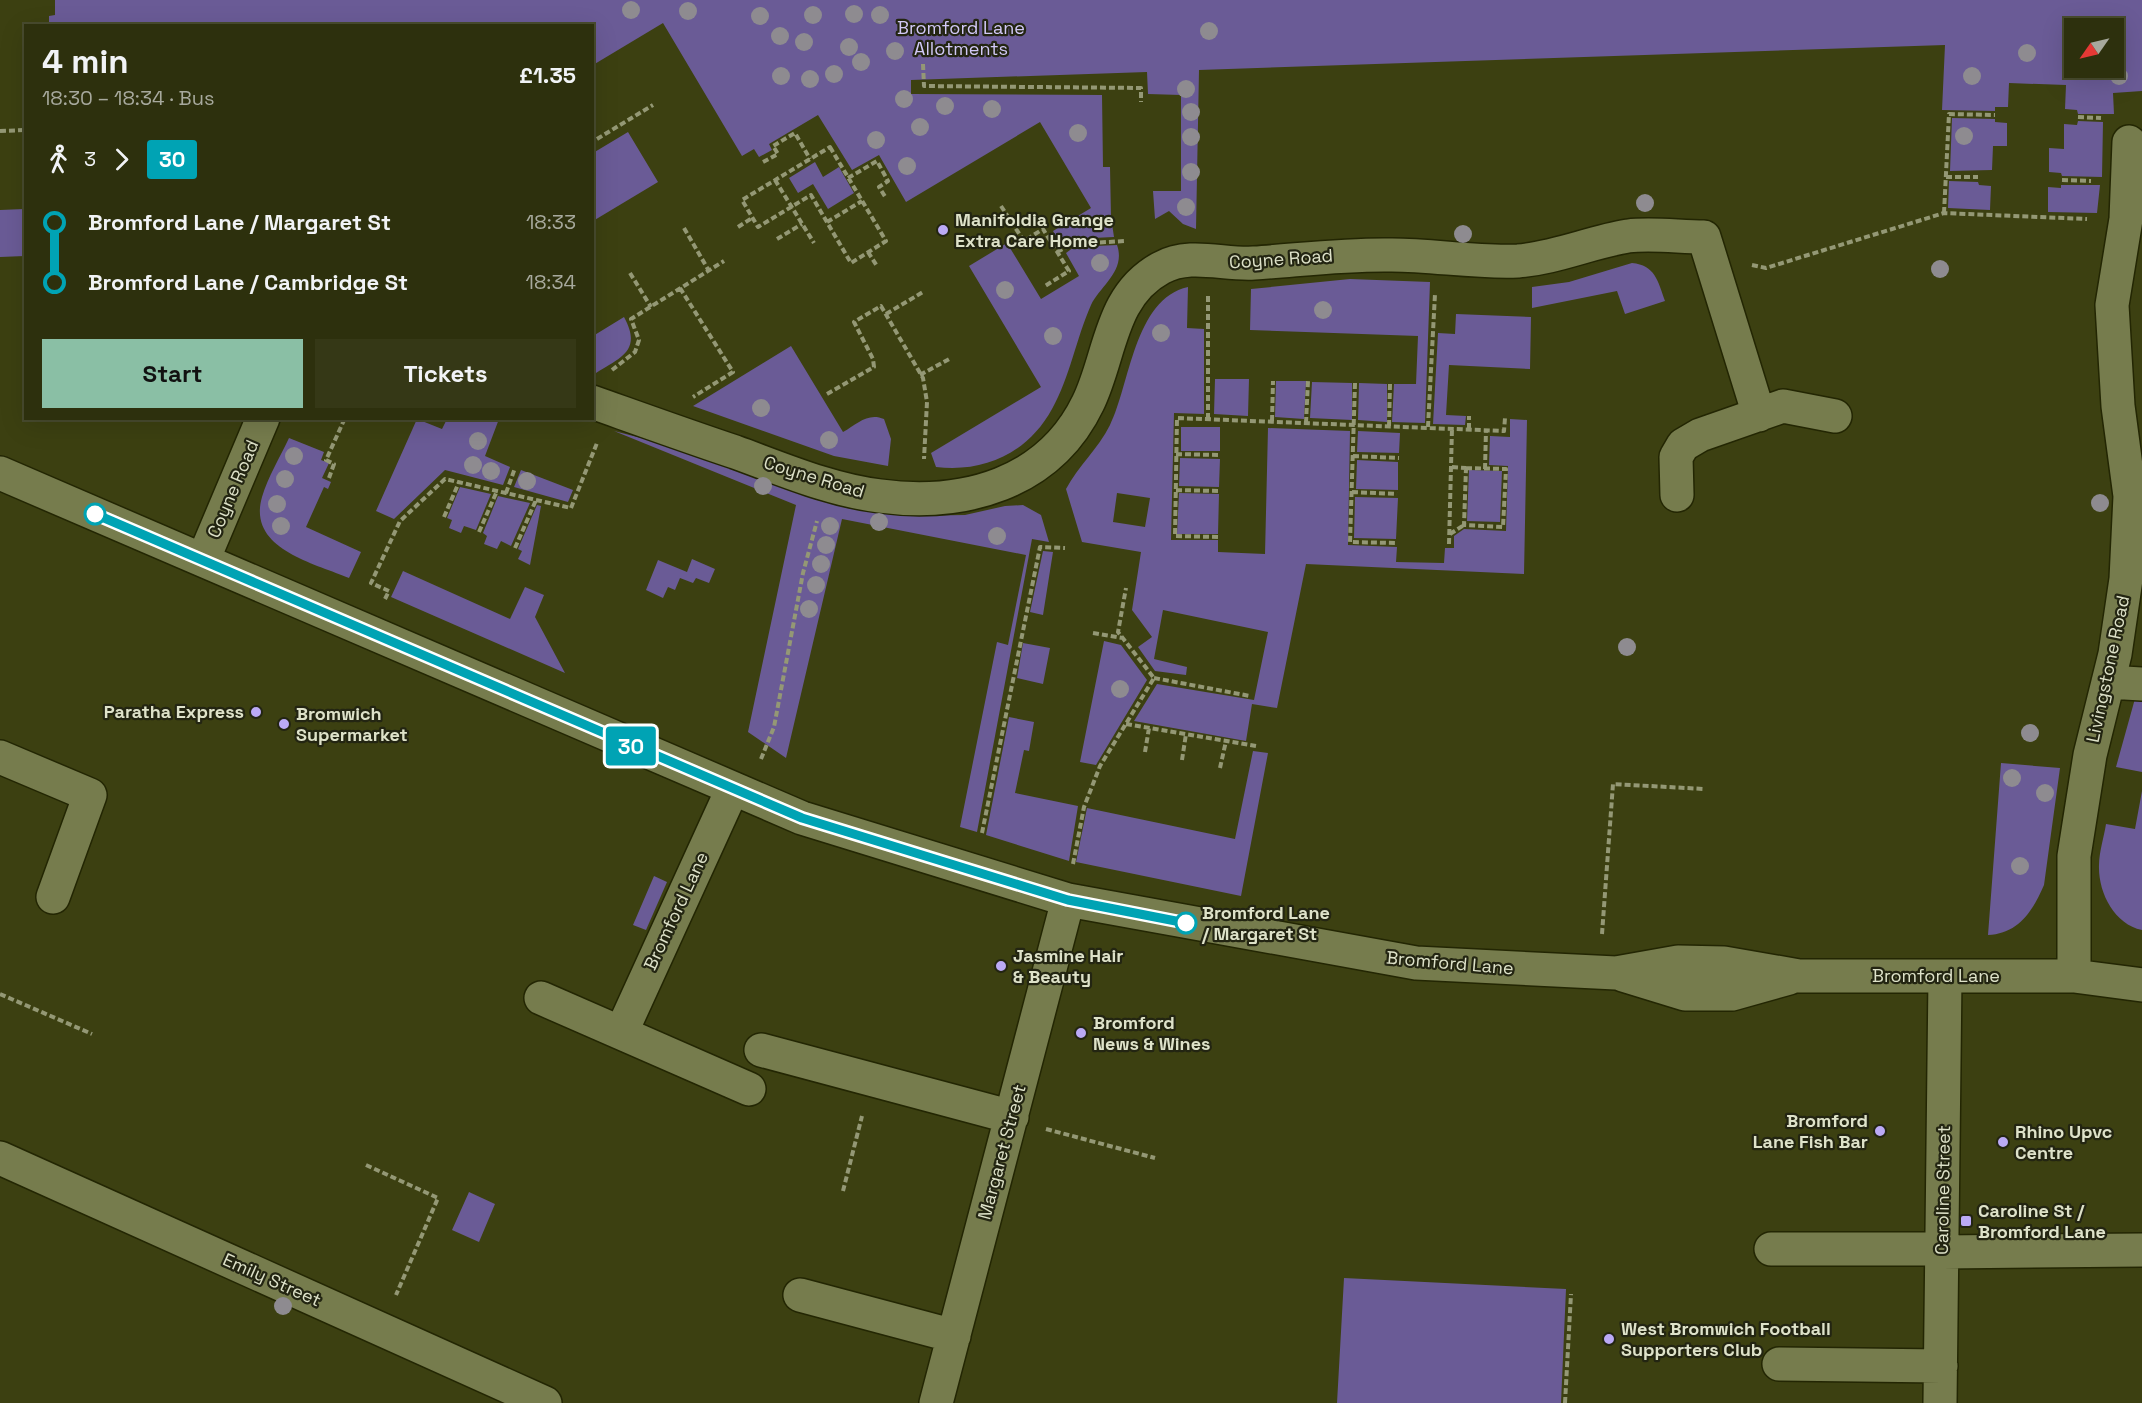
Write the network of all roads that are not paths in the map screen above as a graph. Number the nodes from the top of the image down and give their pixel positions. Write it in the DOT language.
graph roads {
  1 [pos="2129,142"];
  2 [pos="2134,219"];
  3 [pos="599,388"];
  4 [pos="1759,414"];
  5 [pos="1835,416"];
  6 [pos="263,420"];
  7 [pos="0,473"];
  8 [pos="1677,495"];
  9 [pos="203,560"];
  10 [pos="2108,682"];
  11 [pos="2142,684"];
  12 [pos="0,757"];
  13 [pos="732,790"];
  14 [pos="52,897"];
  15 [pos="1068,900"];
  16 [pos="2142,963"];
  17 [pos="2074,976"];
  18 [pos="1945,978"];
  19 [pos="2142,985"];
  20 [pos="541,999"];
  21 [pos="621,1033"];
  22 [pos="761,1050"];
  23 [pos="749,1089"];
  24 [pos="1023,1122"];
  25 [pos="0,1158"];
  26 [pos="1771,1249"];
  27 [pos="2142,1250"];
  28 [pos="1943,1251"];
  29 [pos="800,1295"];
  30 [pos="954,1336"];
  31 [pos="1779,1364"];
  32 [pos="1941,1366"];
  33 [pos="545,1403"];
  34 [pos="936,1403"];
  35 [pos="1940,1403"];
  1 -- 2 [label="street, Livingstone Road"];
  2 -- 10 [label="street, Livingstone Road"];
  3 -- 4 [label="street, Coyne Road"];
  4 -- 5 [label="street"];
  4 -- 8 [label="street"];
  6 -- 9 [label="street, Coyne Road"];
  7 -- 9 [label="street, Bromford Lane"];
  9 -- 13 [label="street, Bromford Lane"];
  10 -- 11 [label="street"];
  10 -- 17 [label="street, Livingstone Road"];
  12 -- 14 [label="street"];
  13 -- 15 [label="street, Bromford Lane"];
  13 -- 21 [label="street, Bromford Lane"];
  15 -- 18 [label="street, Bromford Lane"];
  15 -- 24 [label="street, Margaret Street"];
  16 -- 17 [label="street, Bromford Lane"];
  17 -- 18 [label="street, Bromford Lane"];
  17 -- 19 [label="street, Bromford Lane"];
  18 -- 28 [label="street, Caroline Street"];
  20 -- 21 [label="street"];
  21 -- 23 [label="street"];
  22 -- 24 [label="street"];
  24 -- 30 [label="street, Margaret Street"];
  25 -- 33 [label="street, Emily Street"];
  26 -- 28 [label="street"];
  27 -- 28 [label="street"];
  28 -- 32 [label="street, Caroline Street"];
  29 -- 30 [label="street"];
  30 -- 34 [label="street, Margaret Street"];
  31 -- 32 [label="street"];
  32 -- 35 [label="street, Caroline Street"];
}
